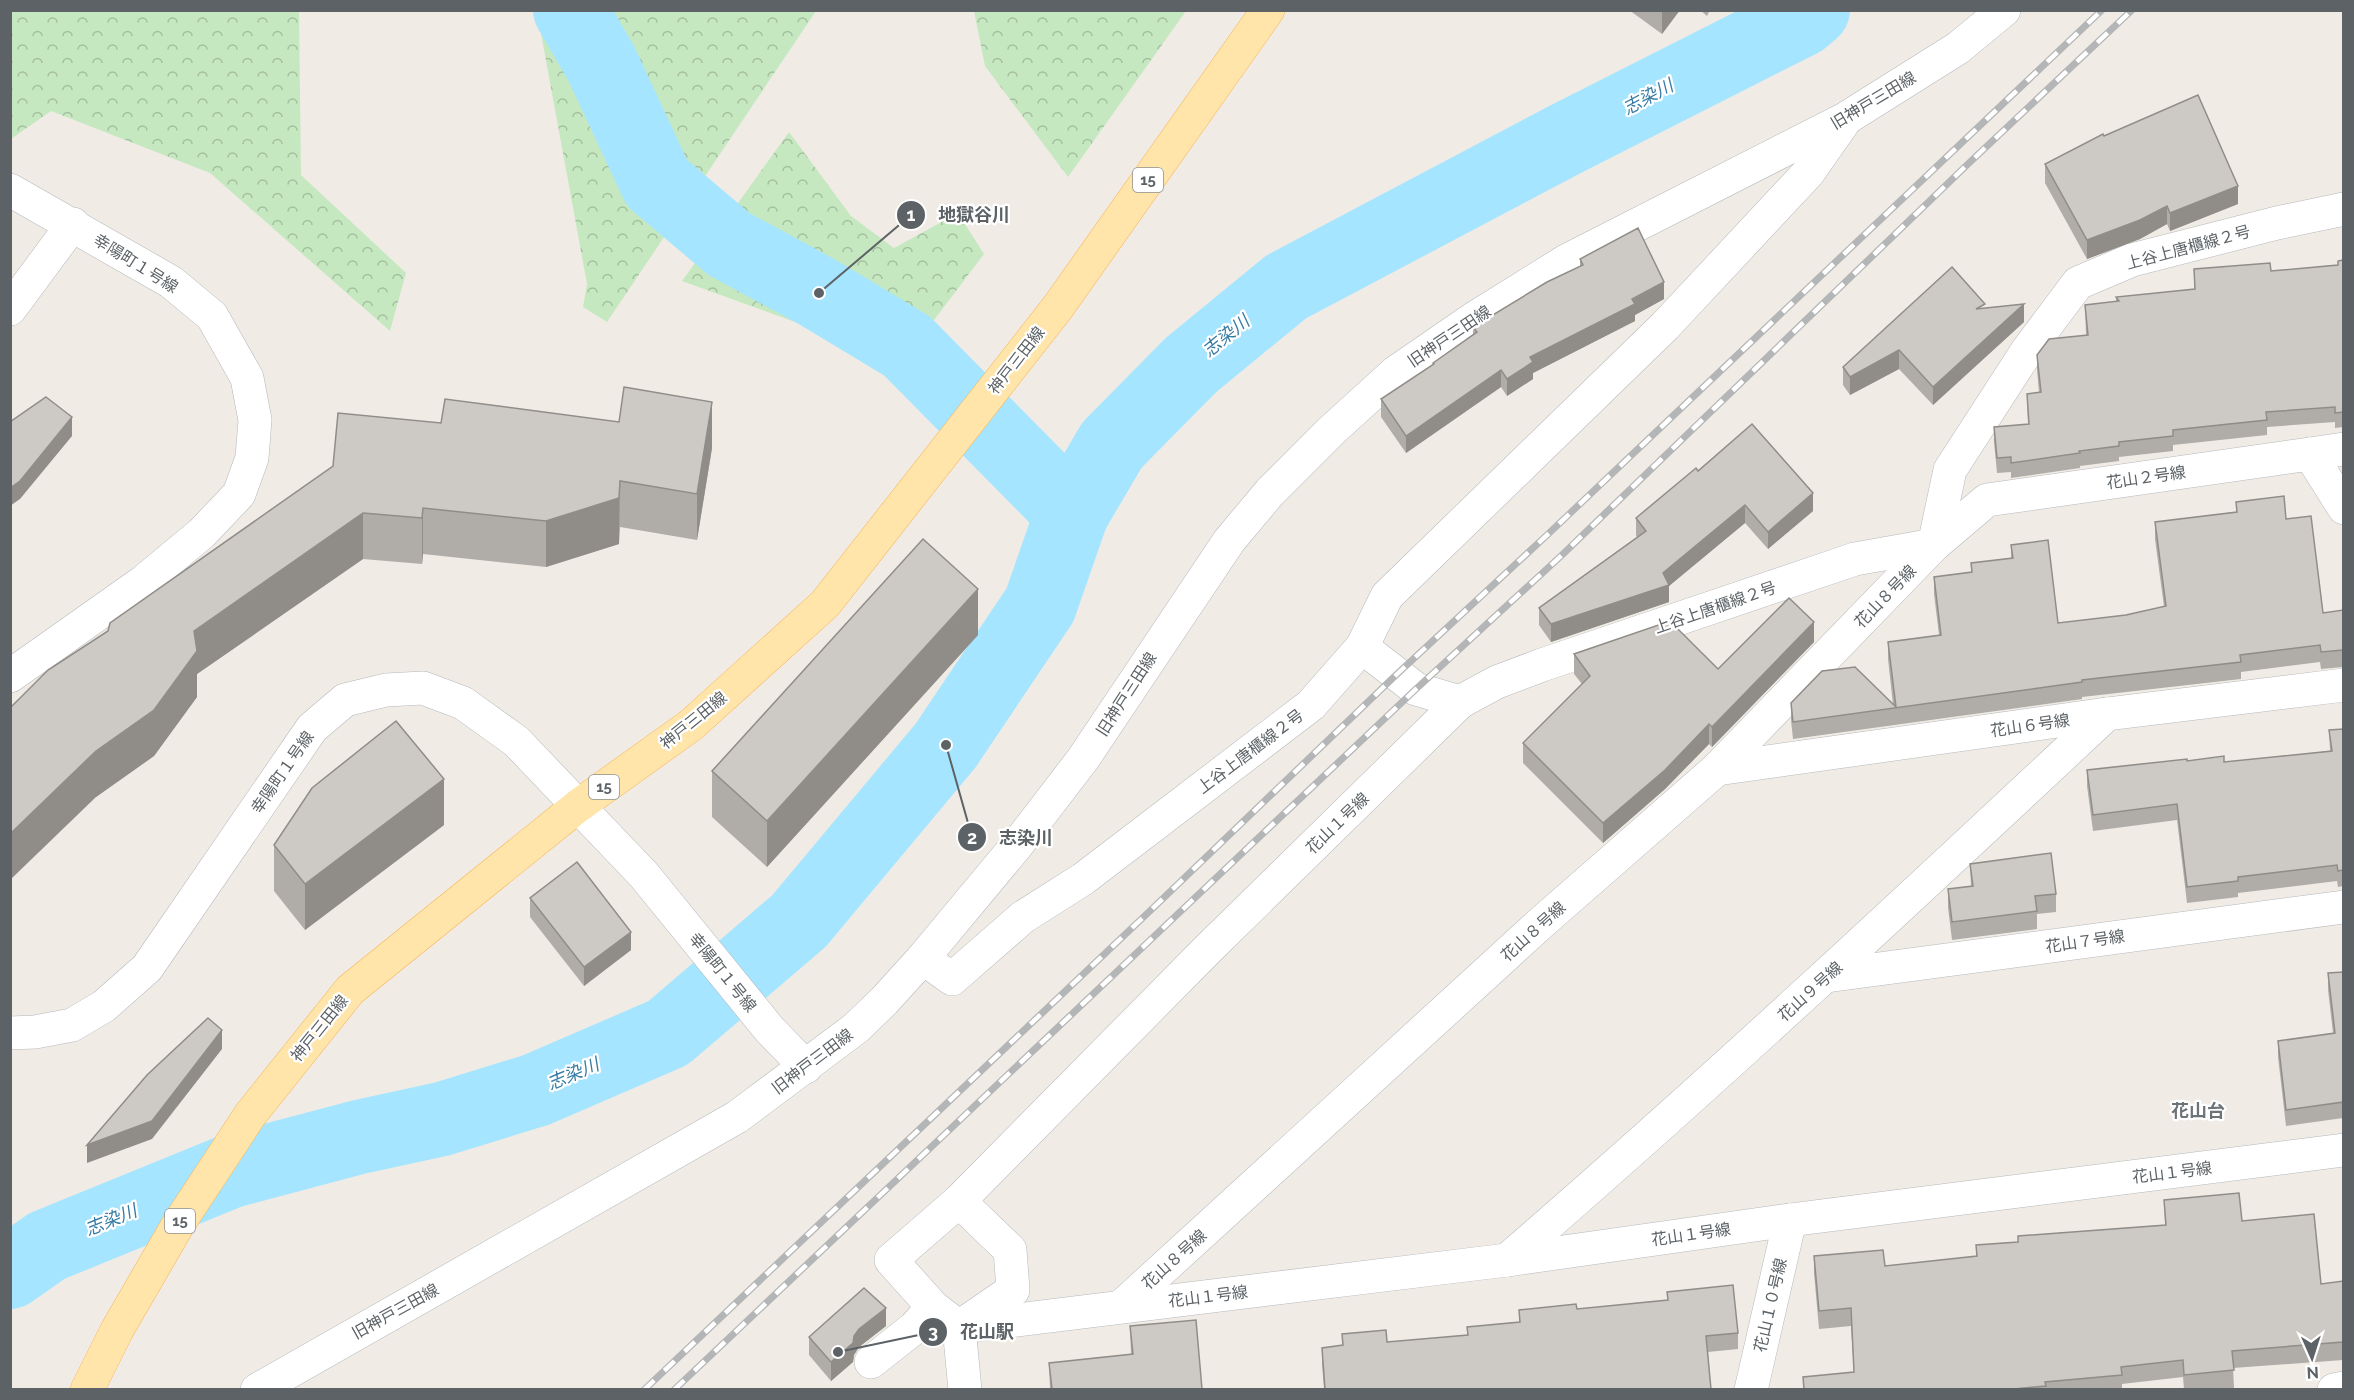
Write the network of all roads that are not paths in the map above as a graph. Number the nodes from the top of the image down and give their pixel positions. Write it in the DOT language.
graph roads {
  1 [pos="1268,10"];
  2 [pos="2004,10"];
  3 [pos="1845,119"];
  4 [pos="10,190"];
  5 [pos="2343,209"];
  6 [pos="73,224"];
  7 [pos="10,309"];
  8 [pos="2343,449"];
  9 [pos="2310,454"];
  10 [pos="2343,508"];
  11 [pos="1934,545"];
  12 [pos="1362,647"];
  13 [pos="10,676"];
  14 [pos="2343,685"];
  15 [pos="1460,702"];
  16 [pos="2107,714"];
  17 [pos="1717,770"];
  18 [pos="578,806"];
  19 [pos="2343,907"];
  20 [pos="923,958"];
  21 [pos="1826,976"];
  22 [pos="10,1033"];
  23 [pos="806,1067"];
  24 [pos="2343,1150"];
  25 [pos="958,1201"];
  26 [pos="1790,1220"];
  27 [pos="1507,1260"];
  28 [pos="1122,1306"];
  29 [pos="933,1307"];
  30 [pos="959,1327"];
  31 [pos="871,1362"];
  32 [pos="2343,1388"];
  33 [pos="87,1389"];
  34 [pos="256,1389"];
  35 [pos="965,1389"];
  36 [pos="1751,1389"];
  37 [pos="2334,1389"];
  1 -- 18 [label="main road, 神戸三田線 / 15"];
  2 -- 3 [label="street, 旧神戸三田線"];
  3 -- 12 [label="street"];
  3 -- 20 [label="street, 旧神戸三田線"];
  4 -- 6 [label="street, 幸陽町１号線"];
  5 -- 11 [label="street, 上谷上唐櫃線２号"];
  6 -- 7 [label="street"];
  6 -- 13 [label="street, 幸陽町１号線"];
  8 -- 9 [label="street, 花山２号線"];
  9 -- 10 [label="street"];
  9 -- 11 [label="street, 花山２号線"];
  11 -- 15 [label="street, 上谷上唐櫃線２号"];
  11 -- 17 [label="street, 花山８号線"];
  12 -- 15 [label="street"];
  12 -- 20 [label="street, 上谷上唐櫃線２号"];
  14 -- 16 [label="street, 花山６号線"];
  15 -- 25 [label="street, 花山１号線"];
  16 -- 17 [label="street, 花山６号線"];
  16 -- 21 [label="street, 花山９号線"];
  17 -- 28 [label="street, 花山８号線"];
  18 -- 22 [label="street, 幸陽町１号線"];
  18 -- 23 [label="street, 幸陽町１号線"];
  18 -- 33 [label="main road, 神戸三田線 / 15"];
  19 -- 21 [label="street, 花山７号線"];
  20 -- 23 [label="street, 旧神戸三田線"];
  21 -- 27 [label="street, 花山９号線"];
  23 -- 34 [label="street, 旧神戸三田線"];
  24 -- 26 [label="street, 花山１号線"];
  25 -- 29 [label="street, 花山１号線"];
  25 -- 30 [label="street"];
  26 -- 27 [label="street, 花山１号線"];
  26 -- 36 [label="street, 花山１０号線"];
  27 -- 28 [label="street, 花山１号線"];
  28 -- 30 [label="street, 花山１号線"];
  29 -- 30 [label="street, 花山１号線"];
  29 -- 31 [label="street"];
  30 -- 35 [label="street"];
  32 -- 37 [label="street"];
}
